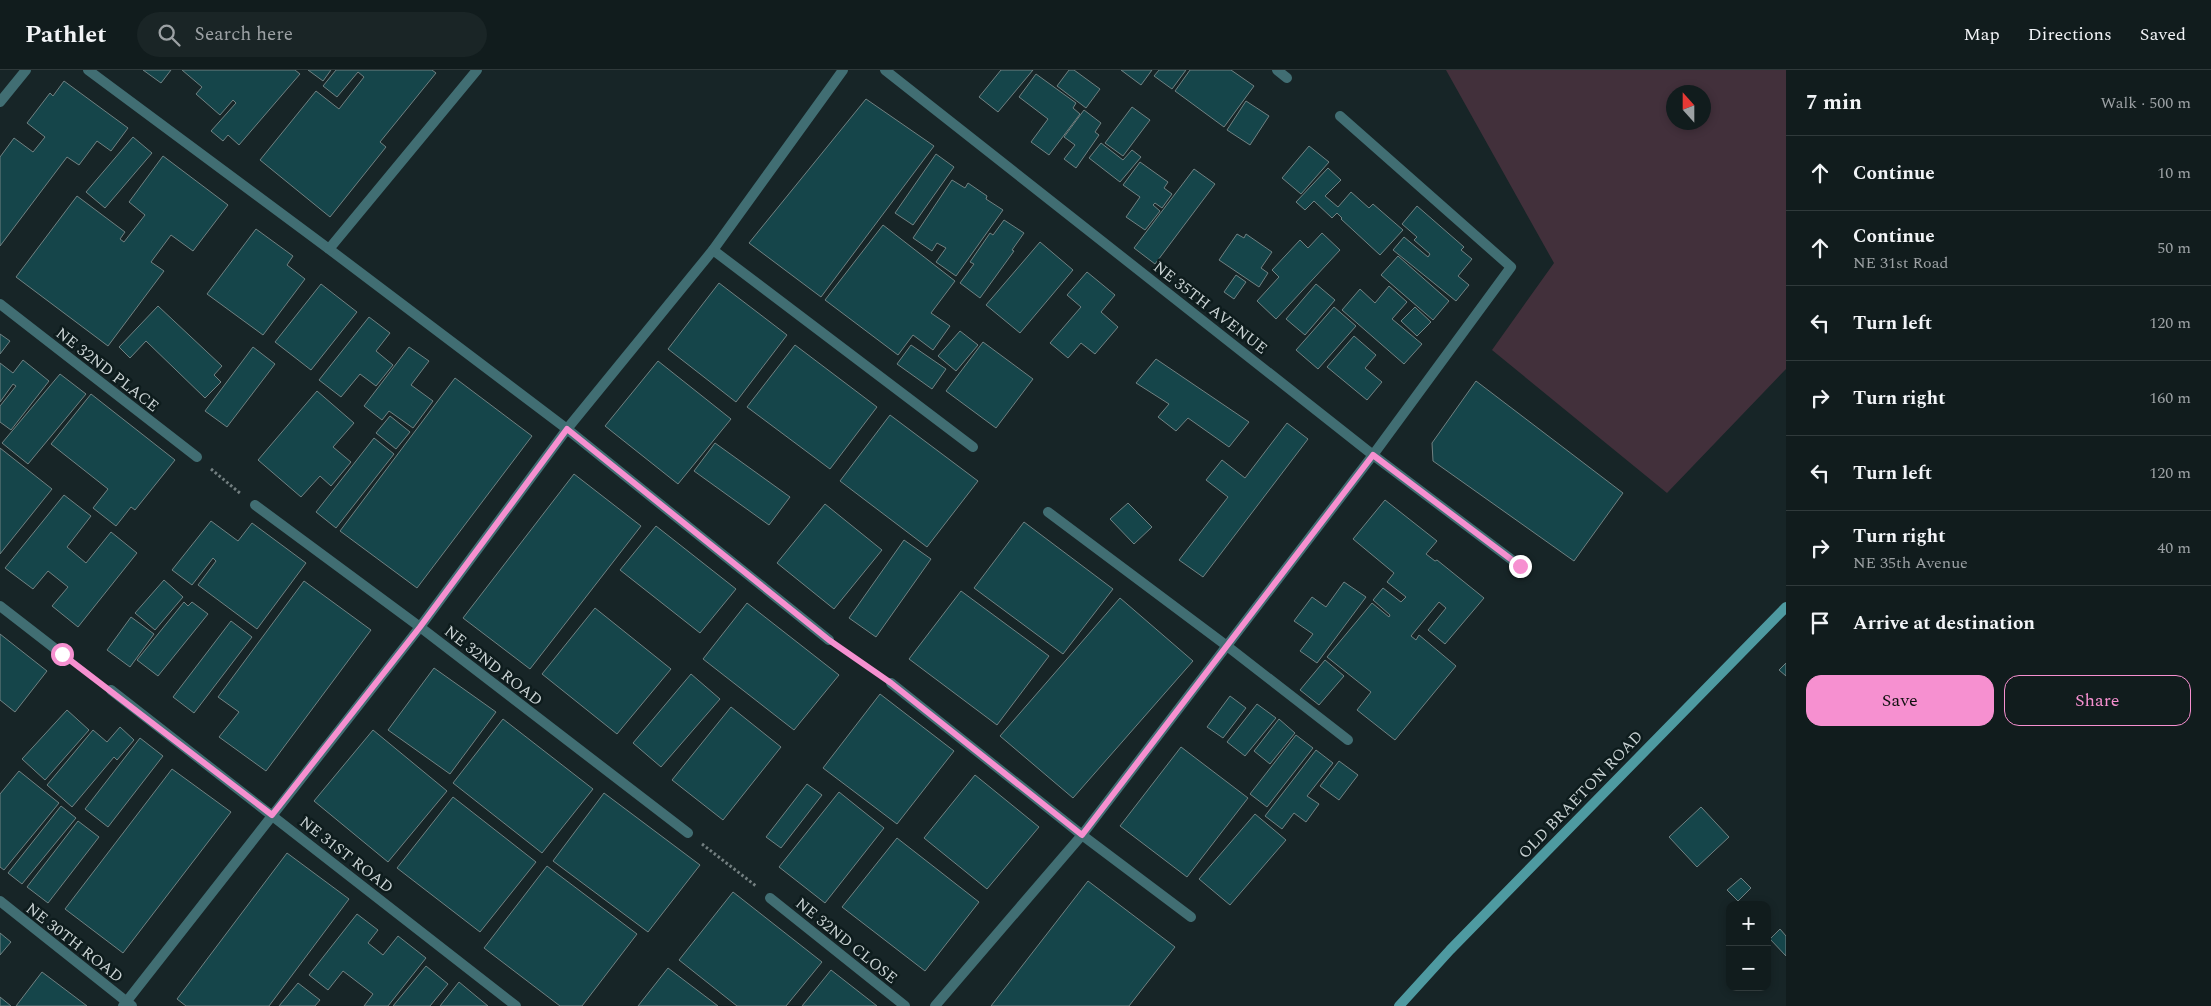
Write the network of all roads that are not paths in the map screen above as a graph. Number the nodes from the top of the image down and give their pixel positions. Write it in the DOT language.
graph roads {
  1 [pos="26,70"];
  2 [pos="88,70"];
  3 [pos="477,70"];
  4 [pos="843,70"];
  5 [pos="885,70"];
  6 [pos="1277,70"];
  7 [pos="1287,78"];
  8 [pos="0,102"];
  9 [pos="1340,116"];
  10 [pos="329,249"];
  11 [pos="713,250"];
  12 [pos="0,304"];
  13 [pos="567,429"];
  14 [pos="973,448"];
  15 [pos="1373,455"];
  16 [pos="197,458"];
  17 [pos="255,505"];
  18 [pos="1048,512"];
  19 [pos="1520,566"];
  20 [pos="0,606"];
  21 [pos="1786,607"];
  22 [pos="420,627"];
  23 [pos="829,640"];
  24 [pos="1228,646"];
  25 [pos="62,654"];
  26 [pos="891,683"];
  27 [pos="111,690"];
  28 [pos="1348,740"];
  29 [pos="272,815"];
  30 [pos="688,833"];
  31 [pos="1082,835"];
  32 [pos="770,898"];
  33 [pos="0,901"];
  34 [pos="1191,917"];
  35 [pos="127,1004"];
  36 [pos="516,1006"];
  37 [pos="905,1006"];
  38 [pos="935,1006"];
  39 [pos="1399,1006"];
  1 -- 8 [label="street"];
  2 -- 10 [label="street"];
  3 -- 10 [label="street"];
  4 -- 11 [label="street"];
  5 -- 15 [label="street, NE 35TH AVENUE"];
  6 -- 7 [label="street"];
  9 -- 15 [label="street"];
  10 -- 13 [label="street"];
  11 -- 13 [label="street"];
  11 -- 14 [label="street"];
  12 -- 16 [label="street, NE 32ND PLACE"];
  13 -- 22 [label="street"];
  13 -- 23 [label="street"];
  15 -- 19 [label="street, NE 35TH AVENUE"];
  15 -- 24 [label="street"];
  17 -- 22 [label="street, NE 32ND ROAD"];
  18 -- 24 [label="street"];
  20 -- 25 [label="street"];
  21 -- 39 [label="street, OLD BRAETON ROAD"];
  22 -- 29 [label="street"];
  22 -- 30 [label="street, NE 32ND ROAD"];
  24 -- 28 [label="street"];
  24 -- 31 [label="street"];
  26 -- 31 [label="street"];
  27 -- 29 [label="street, NE 31ST ROAD"];
  29 -- 35 [label="street"];
  29 -- 36 [label="street, NE 31ST ROAD"];
  31 -- 34 [label="street"];
  31 -- 38 [label="street"];
  32 -- 37 [label="street, NE 32ND CLOSE"];
  33 -- 35 [label="street, NE 30TH ROAD"];
}
